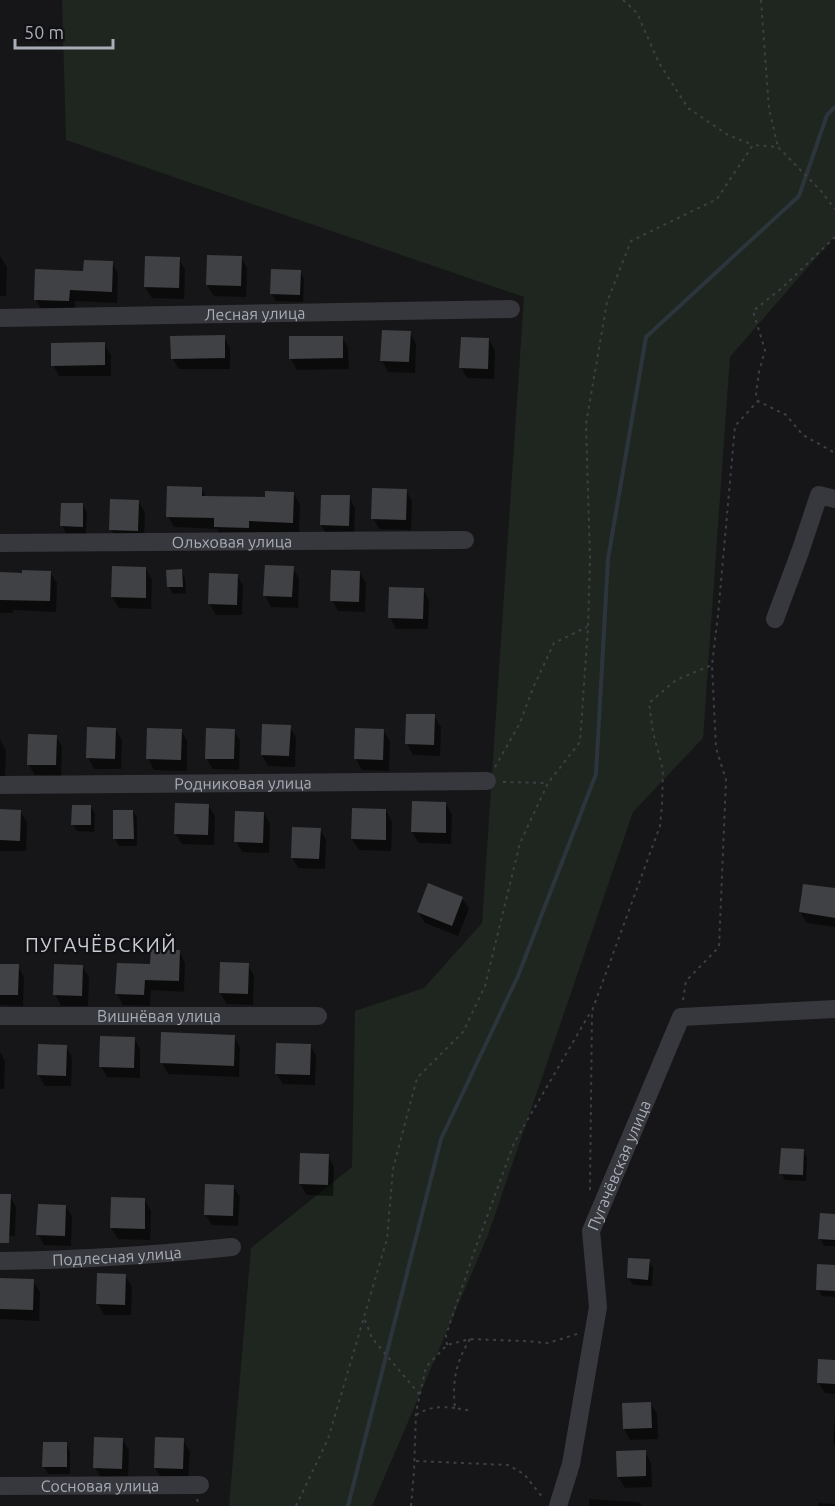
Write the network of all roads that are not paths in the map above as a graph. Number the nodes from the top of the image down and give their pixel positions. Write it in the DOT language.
graph roads {
  1 [pos="511,309"];
  2 [pos="0,318"];
  3 [pos="835,500"];
  4 [pos="465,540"];
  5 [pos="0,543"];
  6 [pos="775,620"];
  7 [pos="487,781"];
  8 [pos="0,785"];
  9 [pos="835,1009"];
  10 [pos="0,1016"];
  11 [pos="318,1016"];
  12 [pos="232,1247"];
  13 [pos="0,1261"];
  14 [pos="200,1485"];
  15 [pos="0,1486"];
  16 [pos="551,1502"];
  1 -- 2 [label="street, Лесная улица"];
  3 -- 6 [label="street"];
  4 -- 5 [label="street, Ольховая улица"];
  7 -- 8 [label="street, Родниковая улица"];
  9 -- 16 [label="street, Пугачёвская улица"];
  10 -- 11 [label="street, Вишнёвая улица"];
  12 -- 13 [label="street, Подлесная улица"];
  14 -- 15 [label="street, Сосновая улица"];
}
